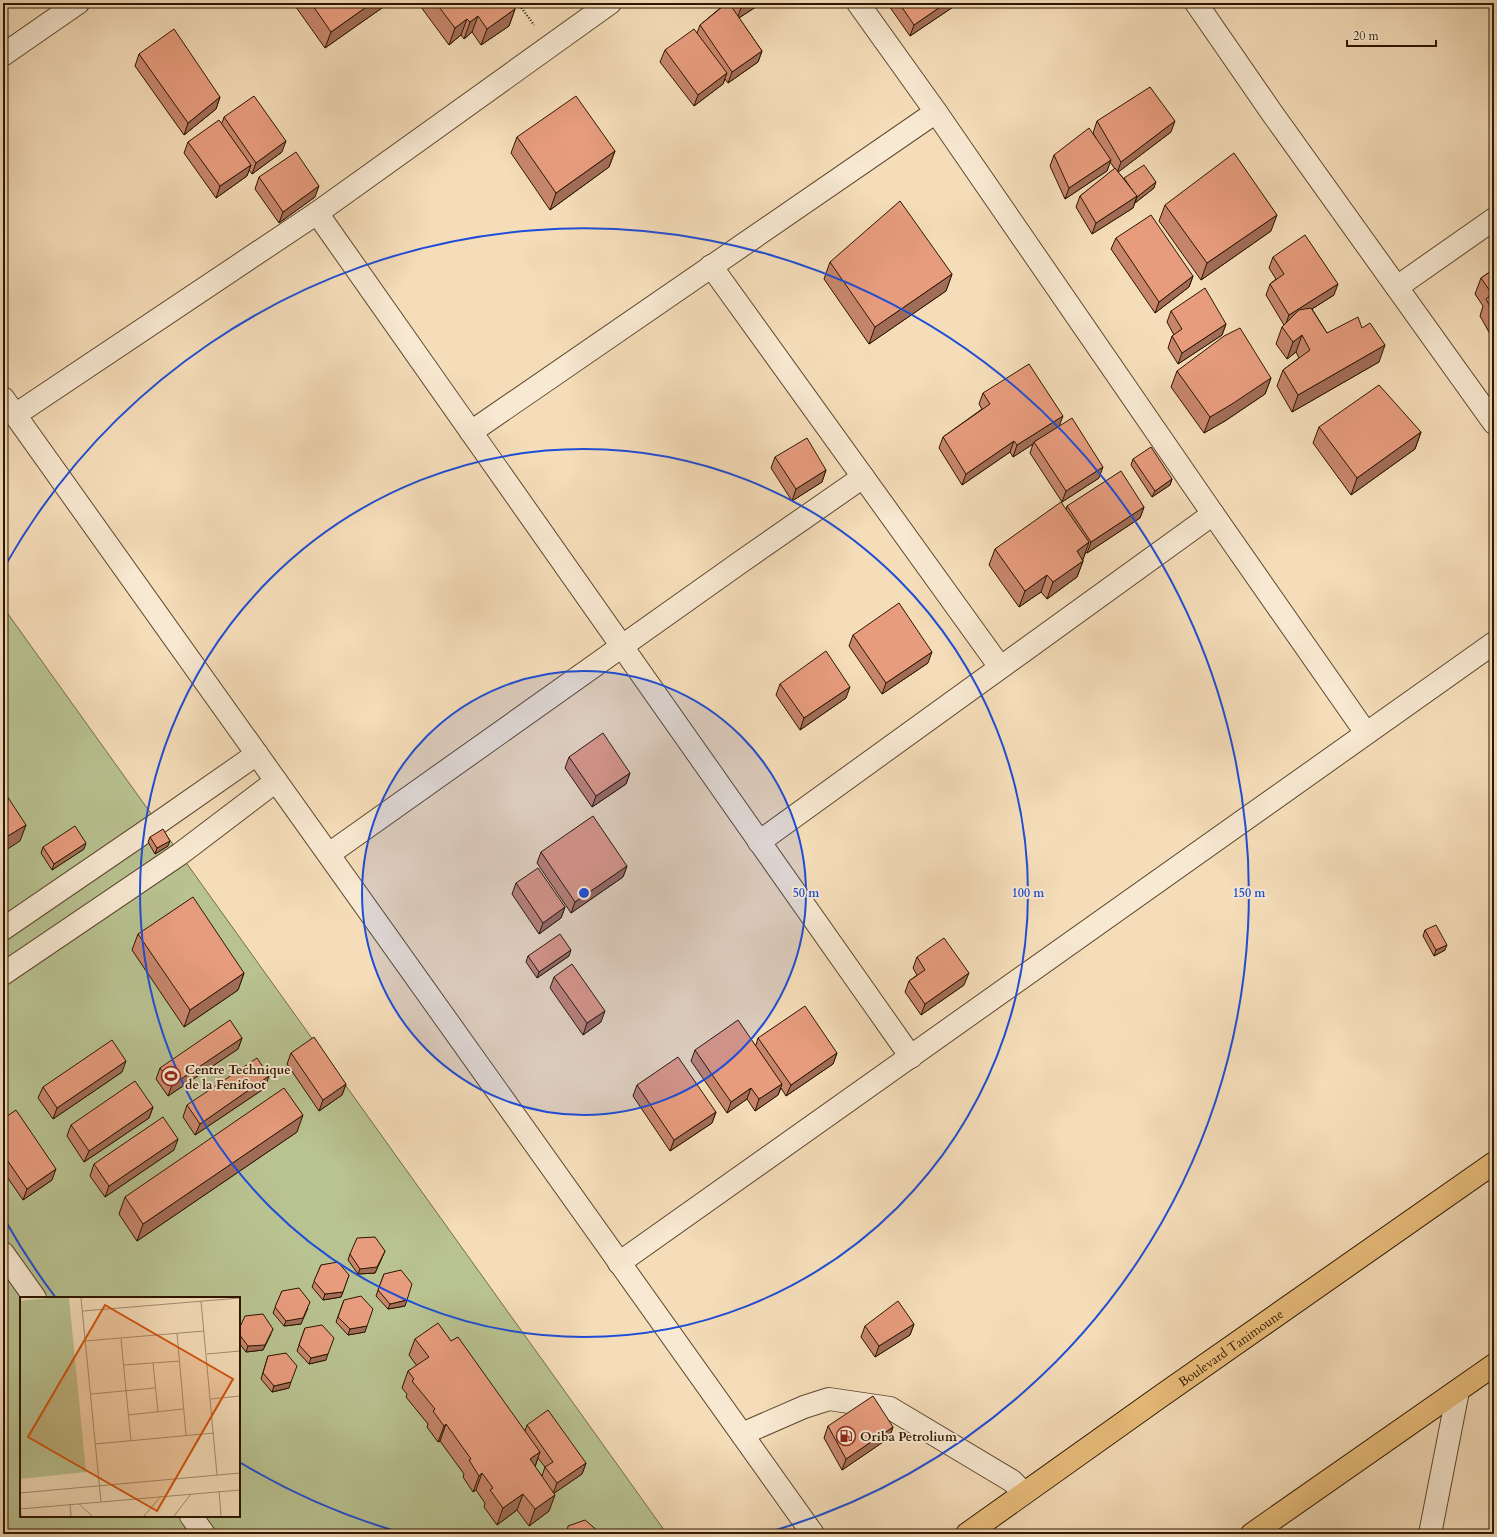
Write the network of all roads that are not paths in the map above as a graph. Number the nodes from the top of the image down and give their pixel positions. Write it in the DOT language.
graph roads {
  1 [pos="78,3"];
  2 [pos="610,3"];
  3 [pos="858,3"];
  4 [pos="1196,3"];
  5 [pos="3,55"];
  6 [pos="936,112"];
  7 [pos="317,213"];
  8 [pos="1494,219"];
  9 [pos="711,266"];
  10 [pos="1397,287"];
  11 [pos="9,406"];
  12 [pos="1494,423"];
  13 [pos="471,432"];
  14 [pos="864,478"];
  15 [pos="1213,514"];
  16 [pos="1494,643"];
  17 [pos="622,646"];
  18 [pos="1000,667"];
  19 [pos="1366,733"];
  20 [pos="257,754"];
  21 [pos="276,781"];
  22 [pos="759,842"];
  23 [pos="328,854"];
  24 [pos="3,929"];
  25 [pos="3,974"];
  26 [pos="911,1056"];
  27 [pos="1494,1163"];
  28 [pos="3,1253"];
  29 [pos="619,1263"];
  30 [pos="34,1297"];
  31 [pos="1494,1365"];
  32 [pos="1458,1391"];
  33 [pos="742,1434"];
  34 [pos="1024,1494"];
  35 [pos="193,1517"];
  36 [pos="204,1534"];
  37 [pos="813,1534"];
  38 [pos="968,1534"];
  39 [pos="1252,1534"];
  40 [pos="1430,1534"];
  1 -- 5 [label="street"];
  2 -- 7 [label="street"];
  3 -- 6 [label="street"];
  4 -- 10 [label="street"];
  6 -- 9 [label="street"];
  6 -- 15 [label="street"];
  7 -- 11 [label="street"];
  7 -- 13 [label="street"];
  8 -- 10 [label="street"];
  9 -- 13 [label="street"];
  9 -- 14 [label="street"];
  10 -- 12 [label="street"];
  11 -- 20 [label="street"];
  13 -- 17 [label="street"];
  14 -- 17 [label="street"];
  14 -- 18 [label="street"];
  15 -- 18 [label="street"];
  15 -- 19 [label="street"];
  16 -- 19 [label="street"];
  17 -- 22 [label="street"];
  17 -- 23 [label="street"];
  18 -- 22 [label="street"];
  19 -- 26 [label="street"];
  20 -- 21 [label="street"];
  20 -- 24 [label="street"];
  21 -- 23 [label="street"];
  21 -- 25 [label="street"];
  22 -- 26 [label="street"];
  23 -- 29 [label="street"];
  26 -- 29 [label="street"];
  27 -- 34 [label="main road, Boulevard Tanimoune"];
  28 -- 30 [label="street"];
  29 -- 33 [label="street"];
  31 -- 32 [label="main road"];
  32 -- 39 [label="main road"];
  32 -- 40 [label="street"];
  33 -- 34 [label="street"];
  33 -- 37 [label="street"];
  34 -- 38 [label="main road, Boulevard Tanimoune"];
  35 -- 36 [label="street"];
}
